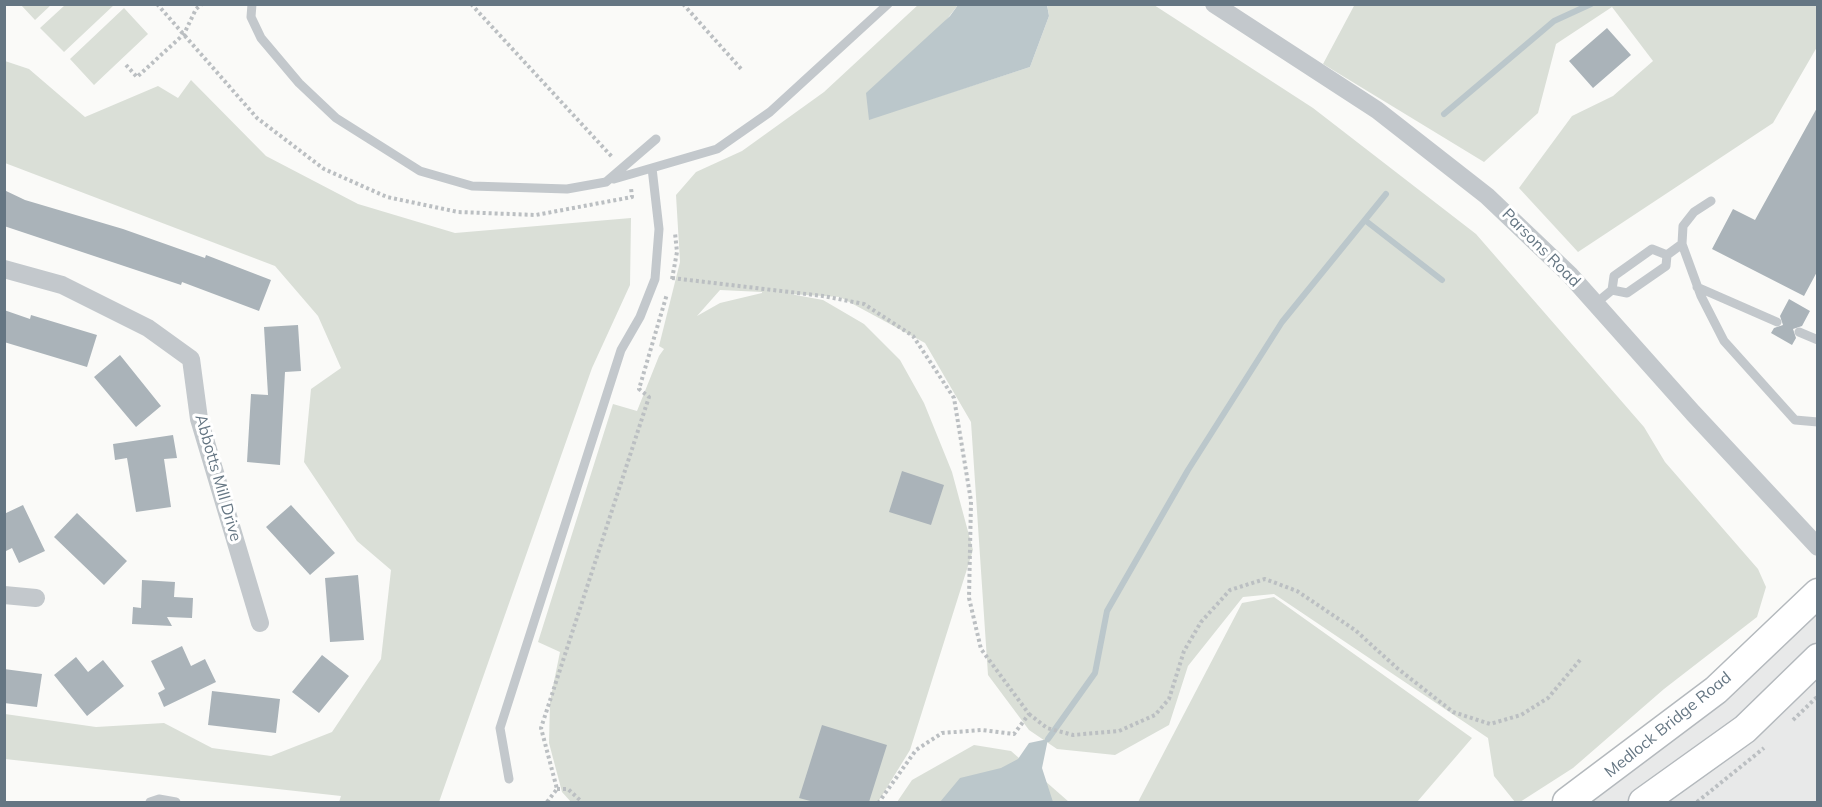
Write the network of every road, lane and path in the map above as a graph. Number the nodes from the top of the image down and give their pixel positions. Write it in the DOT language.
graph roads {
  1 [pos="157,4"];
  2 [pos="202,4"];
  3 [pos="252,4"];
  4 [pos="471,4"];
  5 [pos="683,4"];
  6 [pos="888,4"];
  7 [pos="1214,4"];
  8 [pos="184,34"];
  9 [pos="126,65"];
  10 [pos="742,70"];
  11 [pos="657,139"];
  12 [pos="652,168"];
  13 [pos="627,172"];
  14 [pos="1711,201"];
  15 [pos="674,222"];
  16 [pos="1682,244"];
  17 [pos="1666,255"];
  18 [pos="4,268"];
  19 [pos="672,278"];
  20 [pos="1697,287"];
  21 [pos="1612,290"];
  22 [pos="1595,304"];
  23 [pos="1777,322"];
  24 [pos="1799,332"];
  25 [pos="1818,340"];
  26 [pos="1818,422"];
  27 [pos="1818,548"];
  28 [pos="1818,593"];
  29 [pos="4,595"];
  30 [pos="36,598"];
  31 [pos="260,623"];
  32 [pos="1818,658"];
  33 [pos="1580,660"];
  34 [pos="1029,714"];
  35 [pos="509,779"];
  36 [pos="557,789"];
  37 [pos="150,802"];
  38 [pos="176,802"];
  39 [pos="547,802"];
  40 [pos="582,802"];
  41 [pos="879,802"];
  42 [pos="1567,802"];
  43 [pos="1643,802"];
  1 -- 8 [label="path"];
  2 -- 8 [label="path"];
  3 -- 13 [label="lane"];
  4 -- 13 [label="path"];
  5 -- 10 [label="path"];
  6 -- 12 [label="lane"];
  7 -- 22 [label="street, Parsons Road"];
  8 -- 9 [label="path"];
  8 -- 13 [label="path"];
  11 -- 13 [label="lane"];
  12 -- 13 [label="lane"];
  12 -- 35 [label="lane"];
  14 -- 16 [label="lane"];
  15 -- 19 [label="path"];
  16 -- 17 [label="lane"];
  16 -- 20 [label="lane"];
  17 -- 21 [label="lane"];
  17 -- 21 [label="lane"];
  18 -- 31 [label="street, Abbotts Mill Drive"];
  19 -- 34 [label="path"];
  19 -- 36 [label="path"];
  20 -- 23 [label="lane"];
  20 -- 26 [label="lane"];
  21 -- 22 [label="lane"];
  22 -- 27 [label="street, Parsons Road"];
  24 -- 25 [label="lane"];
  28 -- 42 [label="highway, Medlock Bridge Road"];
  29 -- 30 [label="street"];
  32 -- 43 [label="highway"];
  33 -- 34 [label="path"];
  34 -- 41 [label="path"];
  36 -- 39 [label="path"];
  36 -- 40 [label="path"];
  37 -- 38 [label="lane"];
}
